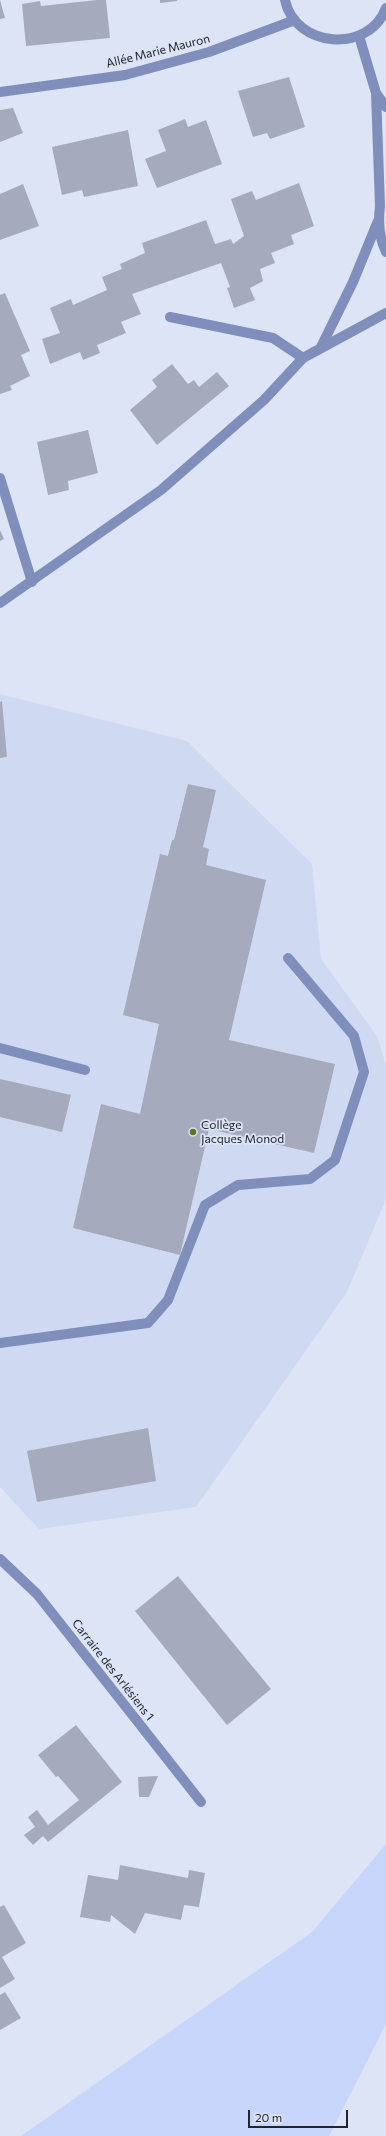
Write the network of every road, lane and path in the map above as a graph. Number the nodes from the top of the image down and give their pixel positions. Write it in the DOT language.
graph roads {
  1 [pos="285,0"];
  2 [pos="386,8"];
  3 [pos="295,20"];
  4 [pos="359,36"];
  5 [pos="0,92"];
  6 [pos="376,93"];
  7 [pos="386,107"];
  8 [pos="386,190"];
  9 [pos="380,206"];
  10 [pos="378,221"];
  11 [pos="386,252"];
  12 [pos="386,313"];
  13 [pos="170,318"];
  14 [pos="321,347"];
  15 [pos="303,358"];
  16 [pos="0,478"];
  17 [pos="32,582"];
  18 [pos="0,603"];
  19 [pos="288,958"];
  20 [pos="0,1048"];
  21 [pos="85,1070"];
  22 [pos="0,1343"];
  23 [pos="0,1559"];
  24 [pos="201,1802"];
  1 -- 3 [label="street"];
  2 -- 4 [label="street"];
  3 -- 4 [label="street"];
  3 -- 5 [label="street, Allée Marie Mauron"];
  4 -- 6 [label="street"];
  6 -- 7 [label="street"];
  6 -- 9 [label="street"];
  8 -- 9 [label="street"];
  9 -- 10 [label="street"];
  10 -- 11 [label="street"];
  10 -- 14 [label="street"];
  12 -- 14 [label="street"];
  13 -- 15 [label="street"];
  14 -- 15 [label="street"];
  15 -- 17 [label="street"];
  16 -- 17 [label="street"];
  17 -- 18 [label="street"];
  19 -- 22 [label="street"];
  20 -- 21 [label="street"];
  23 -- 24 [label="street, Carraire des Arlésiens 1"];
}
